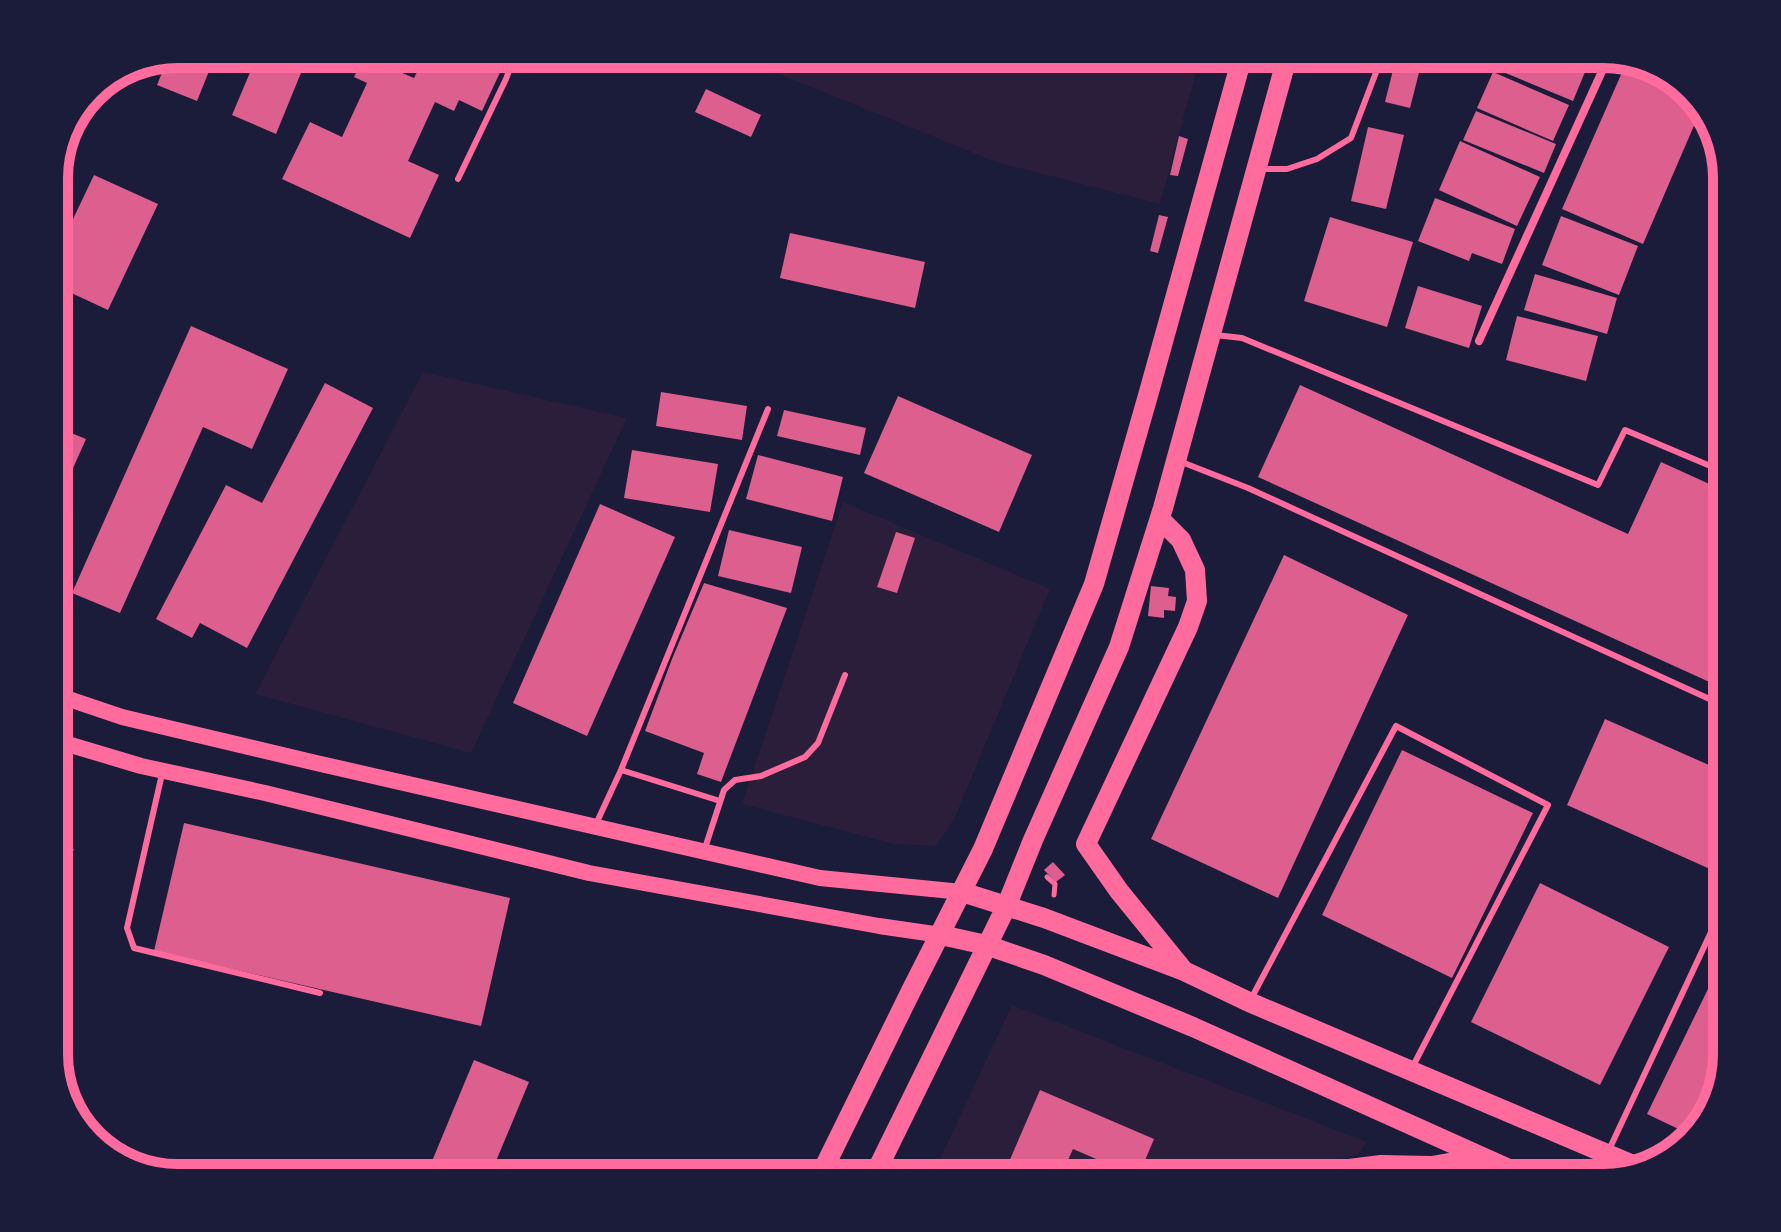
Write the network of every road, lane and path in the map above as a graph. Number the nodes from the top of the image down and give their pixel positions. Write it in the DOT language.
graph roads {
  1 [pos="509,68"];
  2 [pos="1239,68"];
  3 [pos="1284,68"];
  4 [pos="1378,68"];
  5 [pos="1604,68"];
  6 [pos="1257,169"];
  7 [pos="458,179"];
  8 [pos="1212,334"];
  9 [pos="1479,341"];
  10 [pos="768,409"];
  11 [pos="1176,460"];
  12 [pos="1713,467"];
  13 [pos="1160,519"];
  14 [pos="845,675"];
  15 [pos="68,699"];
  16 [pos="1713,701"];
  17 [pos="68,744"];
  18 [pos="163,770"];
  19 [pos="621,770"];
  20 [pos="720,801"];
  21 [pos="595,827"];
  22 [pos="704,852"];
  23 [pos="1041,870"];
  24 [pos="962,892"];
  25 [pos="1054,896"];
  26 [pos="1006,907"];
  27 [pos="1713,928"];
  28 [pos="941,935"];
  29 [pos="986,945"];
  30 [pos="1184,971"];
  31 [pos="320,993"];
  32 [pos="1249,1002"];
  33 [pos="1411,1071"];
  34 [pos="1606,1154"];
  35 [pos="1624,1162"];
  36 [pos="826,1164"];
  37 [pos="880,1164"];
  38 [pos="1497,1164"];
  1 -- 7 [label="lane"];
  2 -- 24 [label="main road"];
  3 -- 6 [label="main road"];
  4 -- 6 [label="lane"];
  5 -- 9 [label="street"];
  6 -- 8 [label="main road"];
  8 -- 11 [label="main road"];
  8 -- 12 [label="lane"];
  10 -- 19 [label="lane"];
  11 -- 13 [label="main road"];
  11 -- 16 [label="lane"];
  13 -- 26 [label="main road"];
  13 -- 30 [label="main road"];
  14 -- 20 [label="lane"];
  15 -- 21 [label="main road"];
  17 -- 18 [label="main road"];
  18 -- 28 [label="main road"];
  18 -- 31 [label="lane"];
  19 -- 20 [label="lane"];
  19 -- 21 [label="lane"];
  20 -- 22 [label="lane"];
  21 -- 22 [label="main road"];
  22 -- 24 [label="main road"];
  23 -- 25 [label="path"];
  24 -- 26 [label="main road"];
  24 -- 28 [label="main road"];
  26 -- 29 [label="main road"];
  26 -- 30 [label="main road"];
  27 -- 34 [label="lane"];
  28 -- 29 [label="main road"];
  28 -- 36 [label="main road"];
  29 -- 37 [label="main road"];
  29 -- 38 [label="main road"];
  30 -- 32 [label="main road"];
  32 -- 33 [label="main road"];
  32 -- 33 [label="lane"];
  33 -- 34 [label="main road"];
  34 -- 35 [label="main road"];
}
